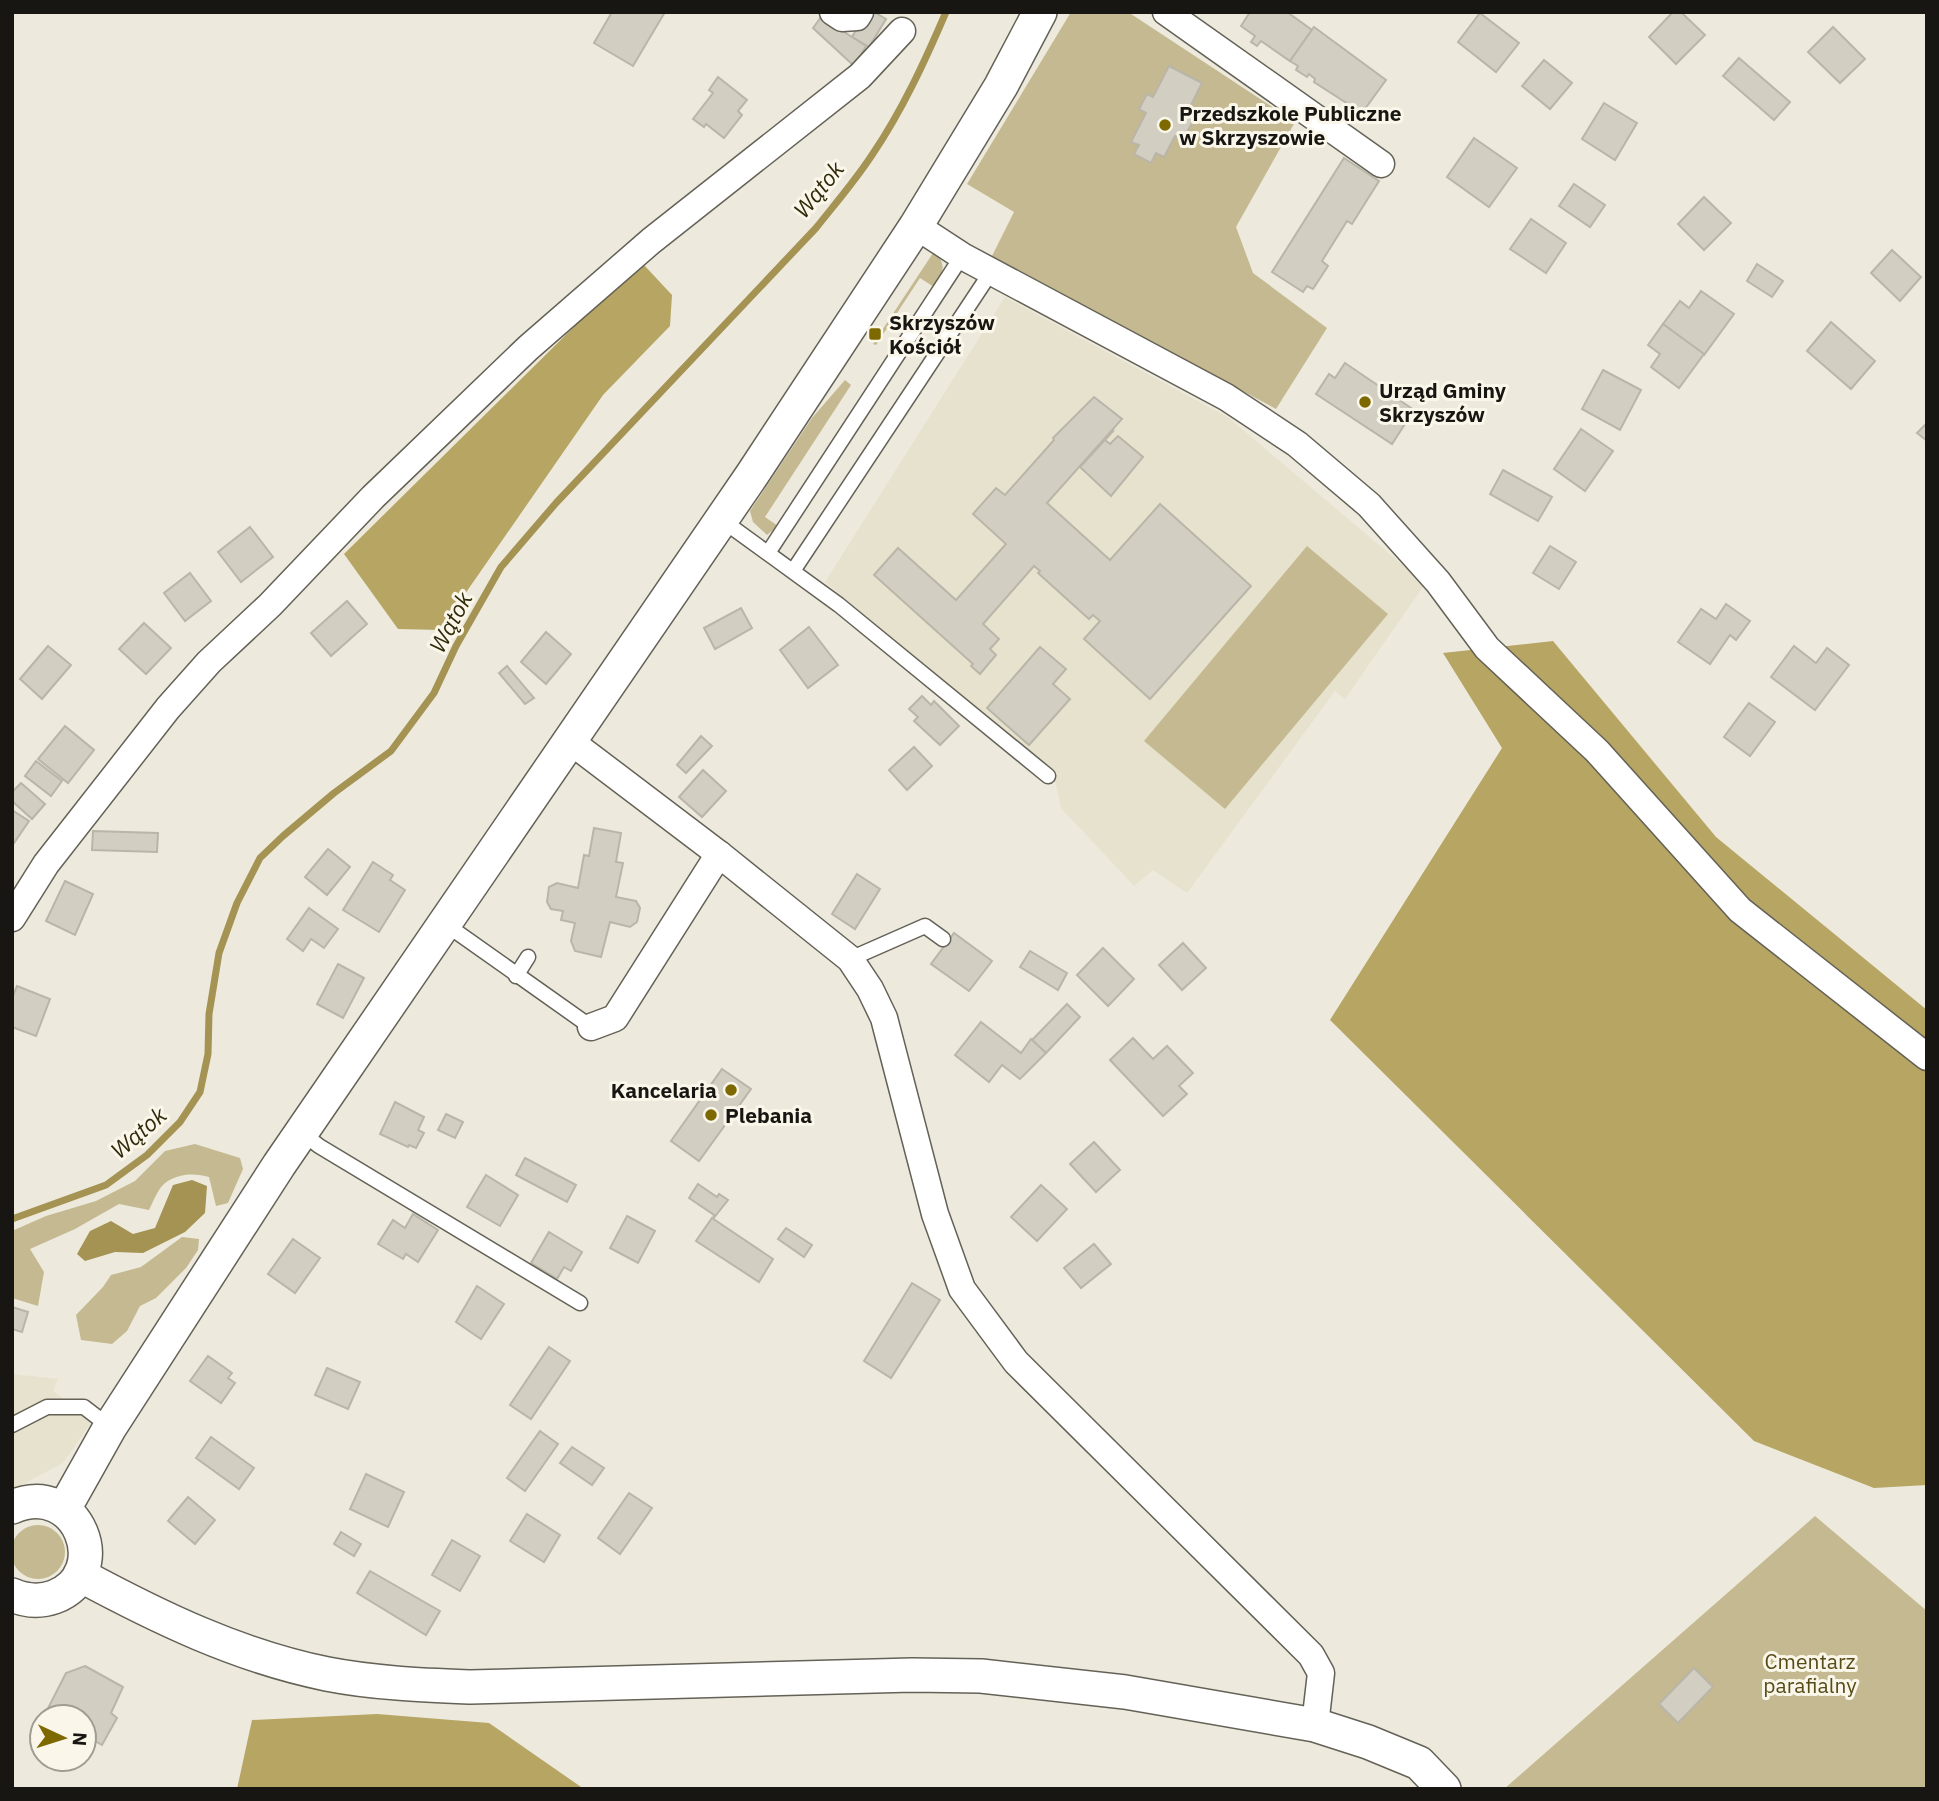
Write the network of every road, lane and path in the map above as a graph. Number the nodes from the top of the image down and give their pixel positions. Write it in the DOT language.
graph roads {
  1 [pos="833,12"];
  2 [pos="860,12"];
  3 [pos="1041,12"];
  4 [pos="1166,12"];
  5 [pos="902,31"];
  6 [pos="1381,163"];
  7 [pos="916,226"];
  8 [pos="962,256"];
  9 [pos="991,272"];
  10 [pos="721,519"];
  11 [pos="768,553"];
  12 [pos="793,571"];
  13 [pos="570,741"];
  14 [pos="1048,776"];
  15 [pos="719,854"];
  16 [pos="12,918"];
  17 [pos="444,923"];
  18 [pos="943,939"];
  19 [pos="528,957"];
  20 [pos="850,960"];
  21 [pos="516,976"];
  22 [pos="590,1027"];
  23 [pos="1927,1057"];
  24 [pos="302,1132"];
  25 [pos="580,1303"];
  26 [pos="12,1425"];
  27 [pos="110,1427"];
  28 [pos="12,1507"];
  29 [pos="64,1509"];
  30 [pos="80,1575"];
  31 [pos="13,1597"];
  32 [pos="1315,1725"];
  33 [pos="1444,1789"];
  1 -- 2 [label="street"];
  3 -- 7 [label="street"];
  4 -- 6 [label="street"];
  5 -- 16 [label="street"];
  7 -- 8 [label="street"];
  7 -- 10 [label="street"];
  8 -- 9 [label="street"];
  8 -- 11 [label="lane"];
  9 -- 12 [label="lane"];
  9 -- 23 [label="street"];
  10 -- 11 [label="lane"];
  10 -- 13 [label="street"];
  11 -- 12 [label="lane"];
  12 -- 14 [label="lane"];
  13 -- 15 [label="street"];
  13 -- 17 [label="street"];
  15 -- 20 [label="street"];
  15 -- 22 [label="street"];
  17 -- 21 [label="lane"];
  17 -- 24 [label="street"];
  18 -- 20 [label="lane"];
  19 -- 21 [label="lane"];
  20 -- 32 [label="street"];
  21 -- 22 [label="lane"];
  24 -- 25 [label="lane"];
  24 -- 27 [label="street"];
  26 -- 27 [label="lane"];
  27 -- 29 [label="street"];
  28 -- 29 [label="street"];
  29 -- 30 [label="street"];
  30 -- 31 [label="street"];
  30 -- 32 [label="street"];
  32 -- 33 [label="street"];
}
